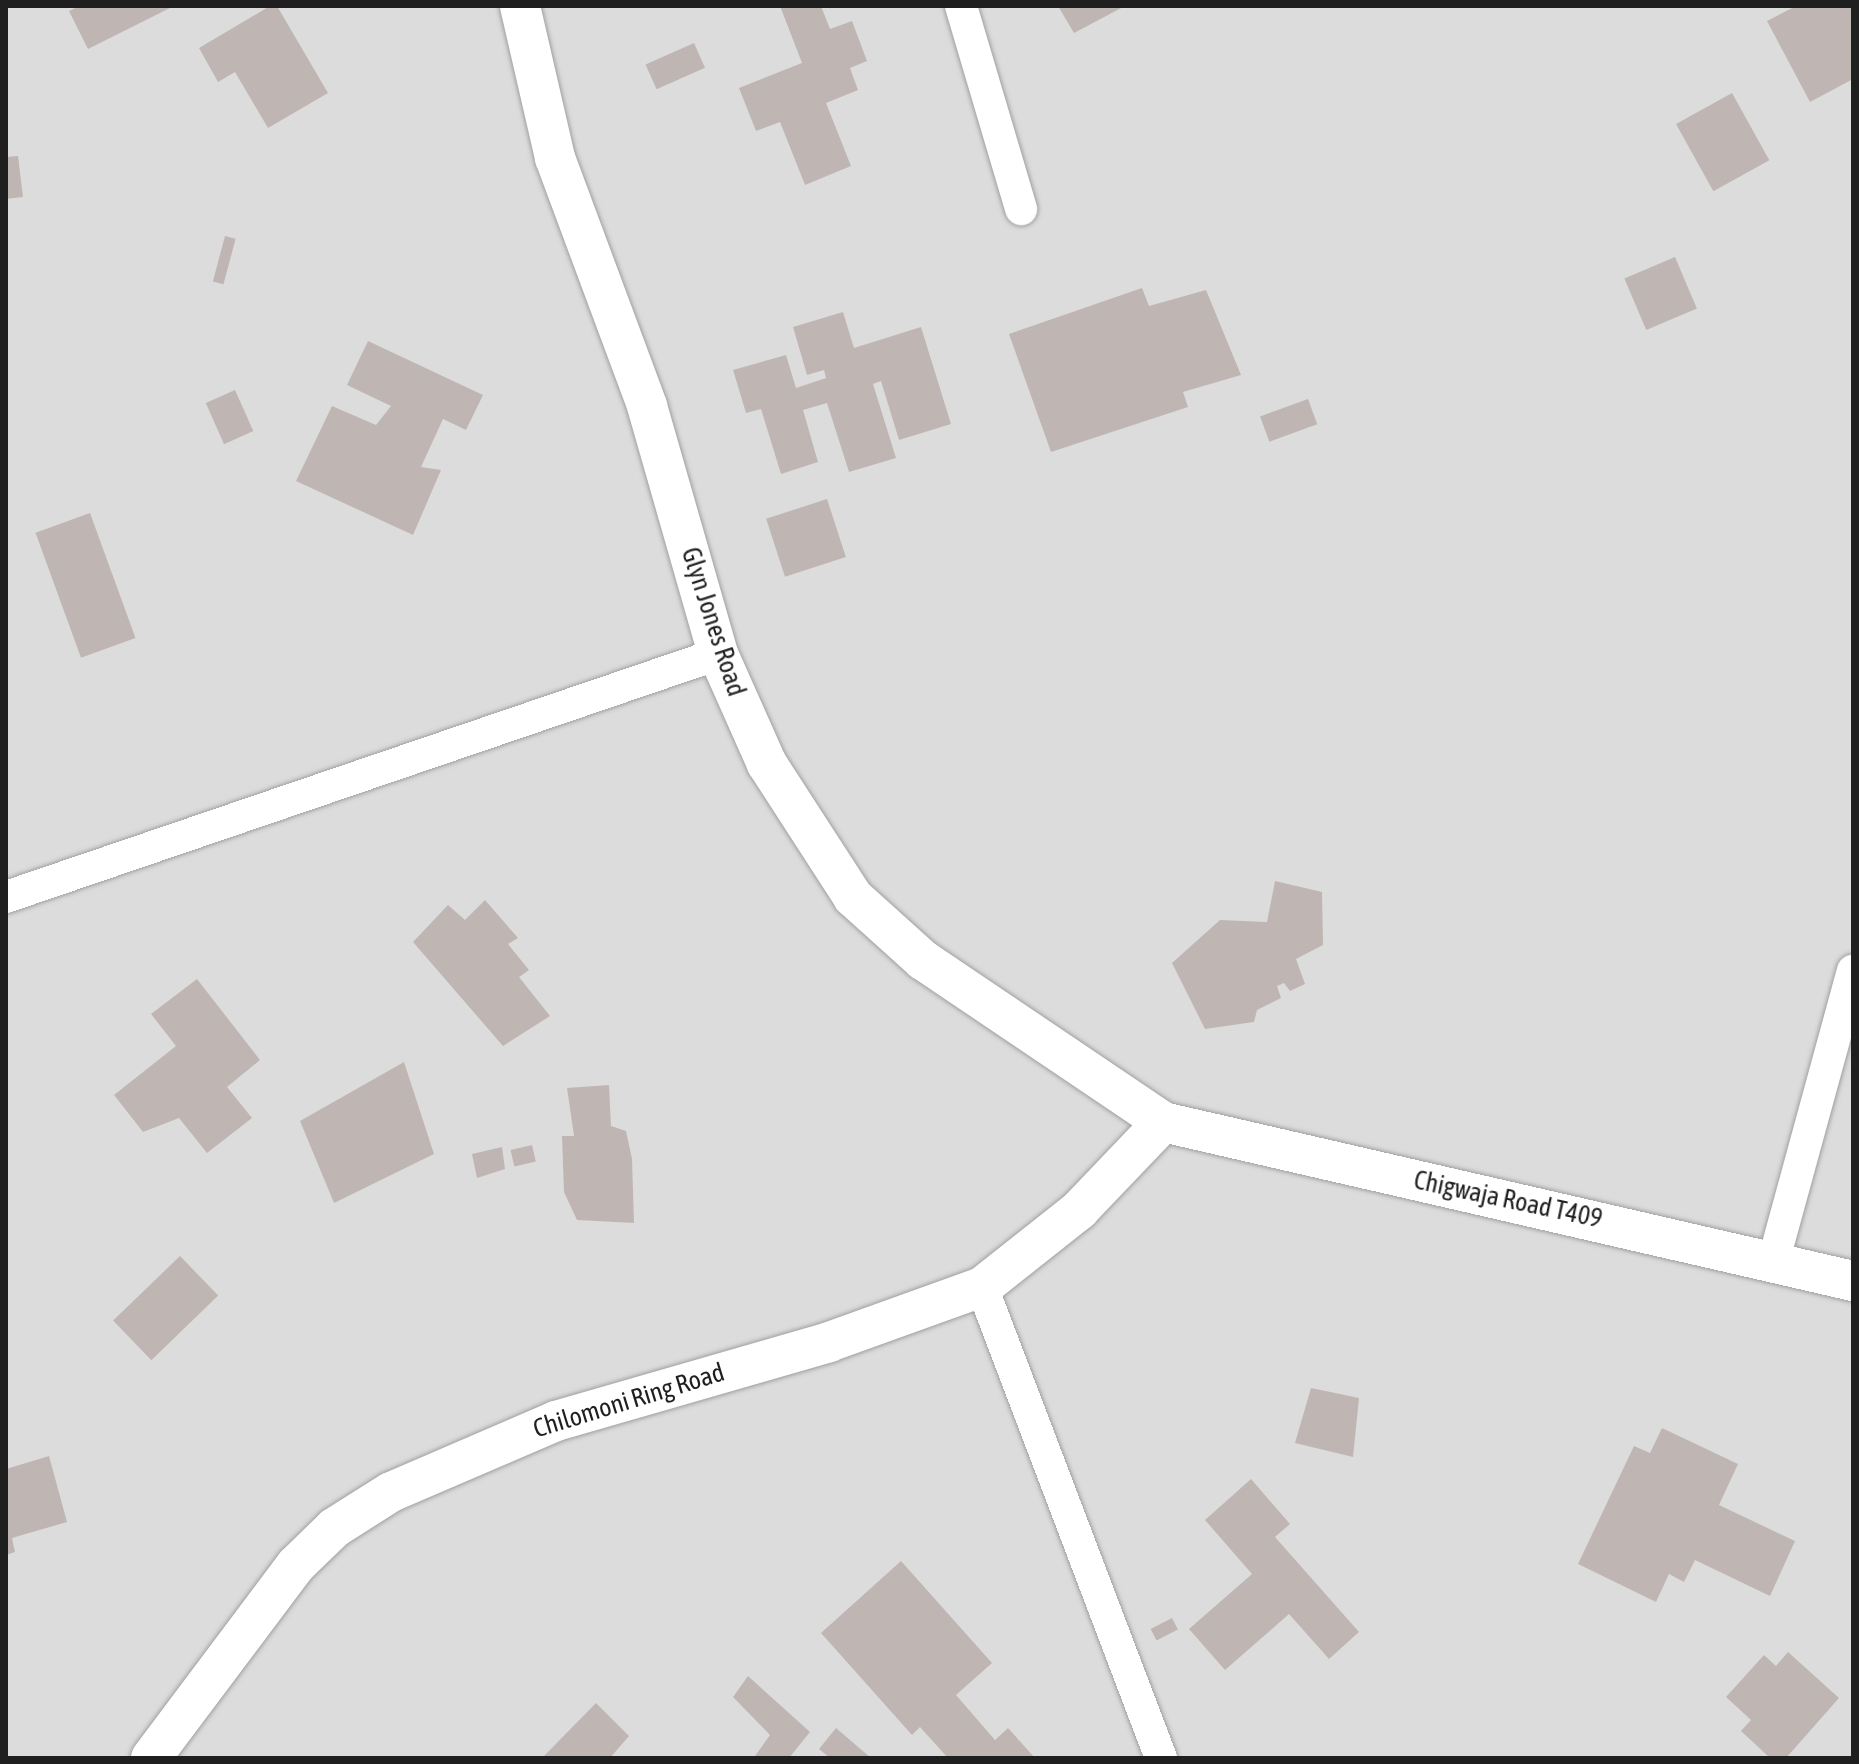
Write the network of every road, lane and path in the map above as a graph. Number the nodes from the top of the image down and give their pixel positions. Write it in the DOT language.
graph roads {
  1 [pos="520,6"];
  2 [pos="961,6"];
  3 [pos="1021,209"];
  4 [pos="718,654"];
  5 [pos="6,897"];
  6 [pos="1853,971"];
  7 [pos="1163,1122"];
  8 [pos="1774,1259"];
  9 [pos="1853,1281"];
  10 [pos="982,1287"];
  11 [pos="151,1758"];
  12 [pos="1161,1758"];
  1 -- 4 [label="street, Glyn Jones Road"];
  2 -- 3 [label="street"];
  4 -- 5 [label="street"];
  4 -- 7 [label="street, Glyn Jones Road"];
  6 -- 8 [label="street"];
  7 -- 8 [label="street, Chigwaja Road T409"];
  7 -- 10 [label="street, Chilomoni Ring Road"];
  8 -- 9 [label="street, Chigwaja Road T409"];
  10 -- 11 [label="street, Chilomoni Ring Road"];
  10 -- 12 [label="street"];
}
